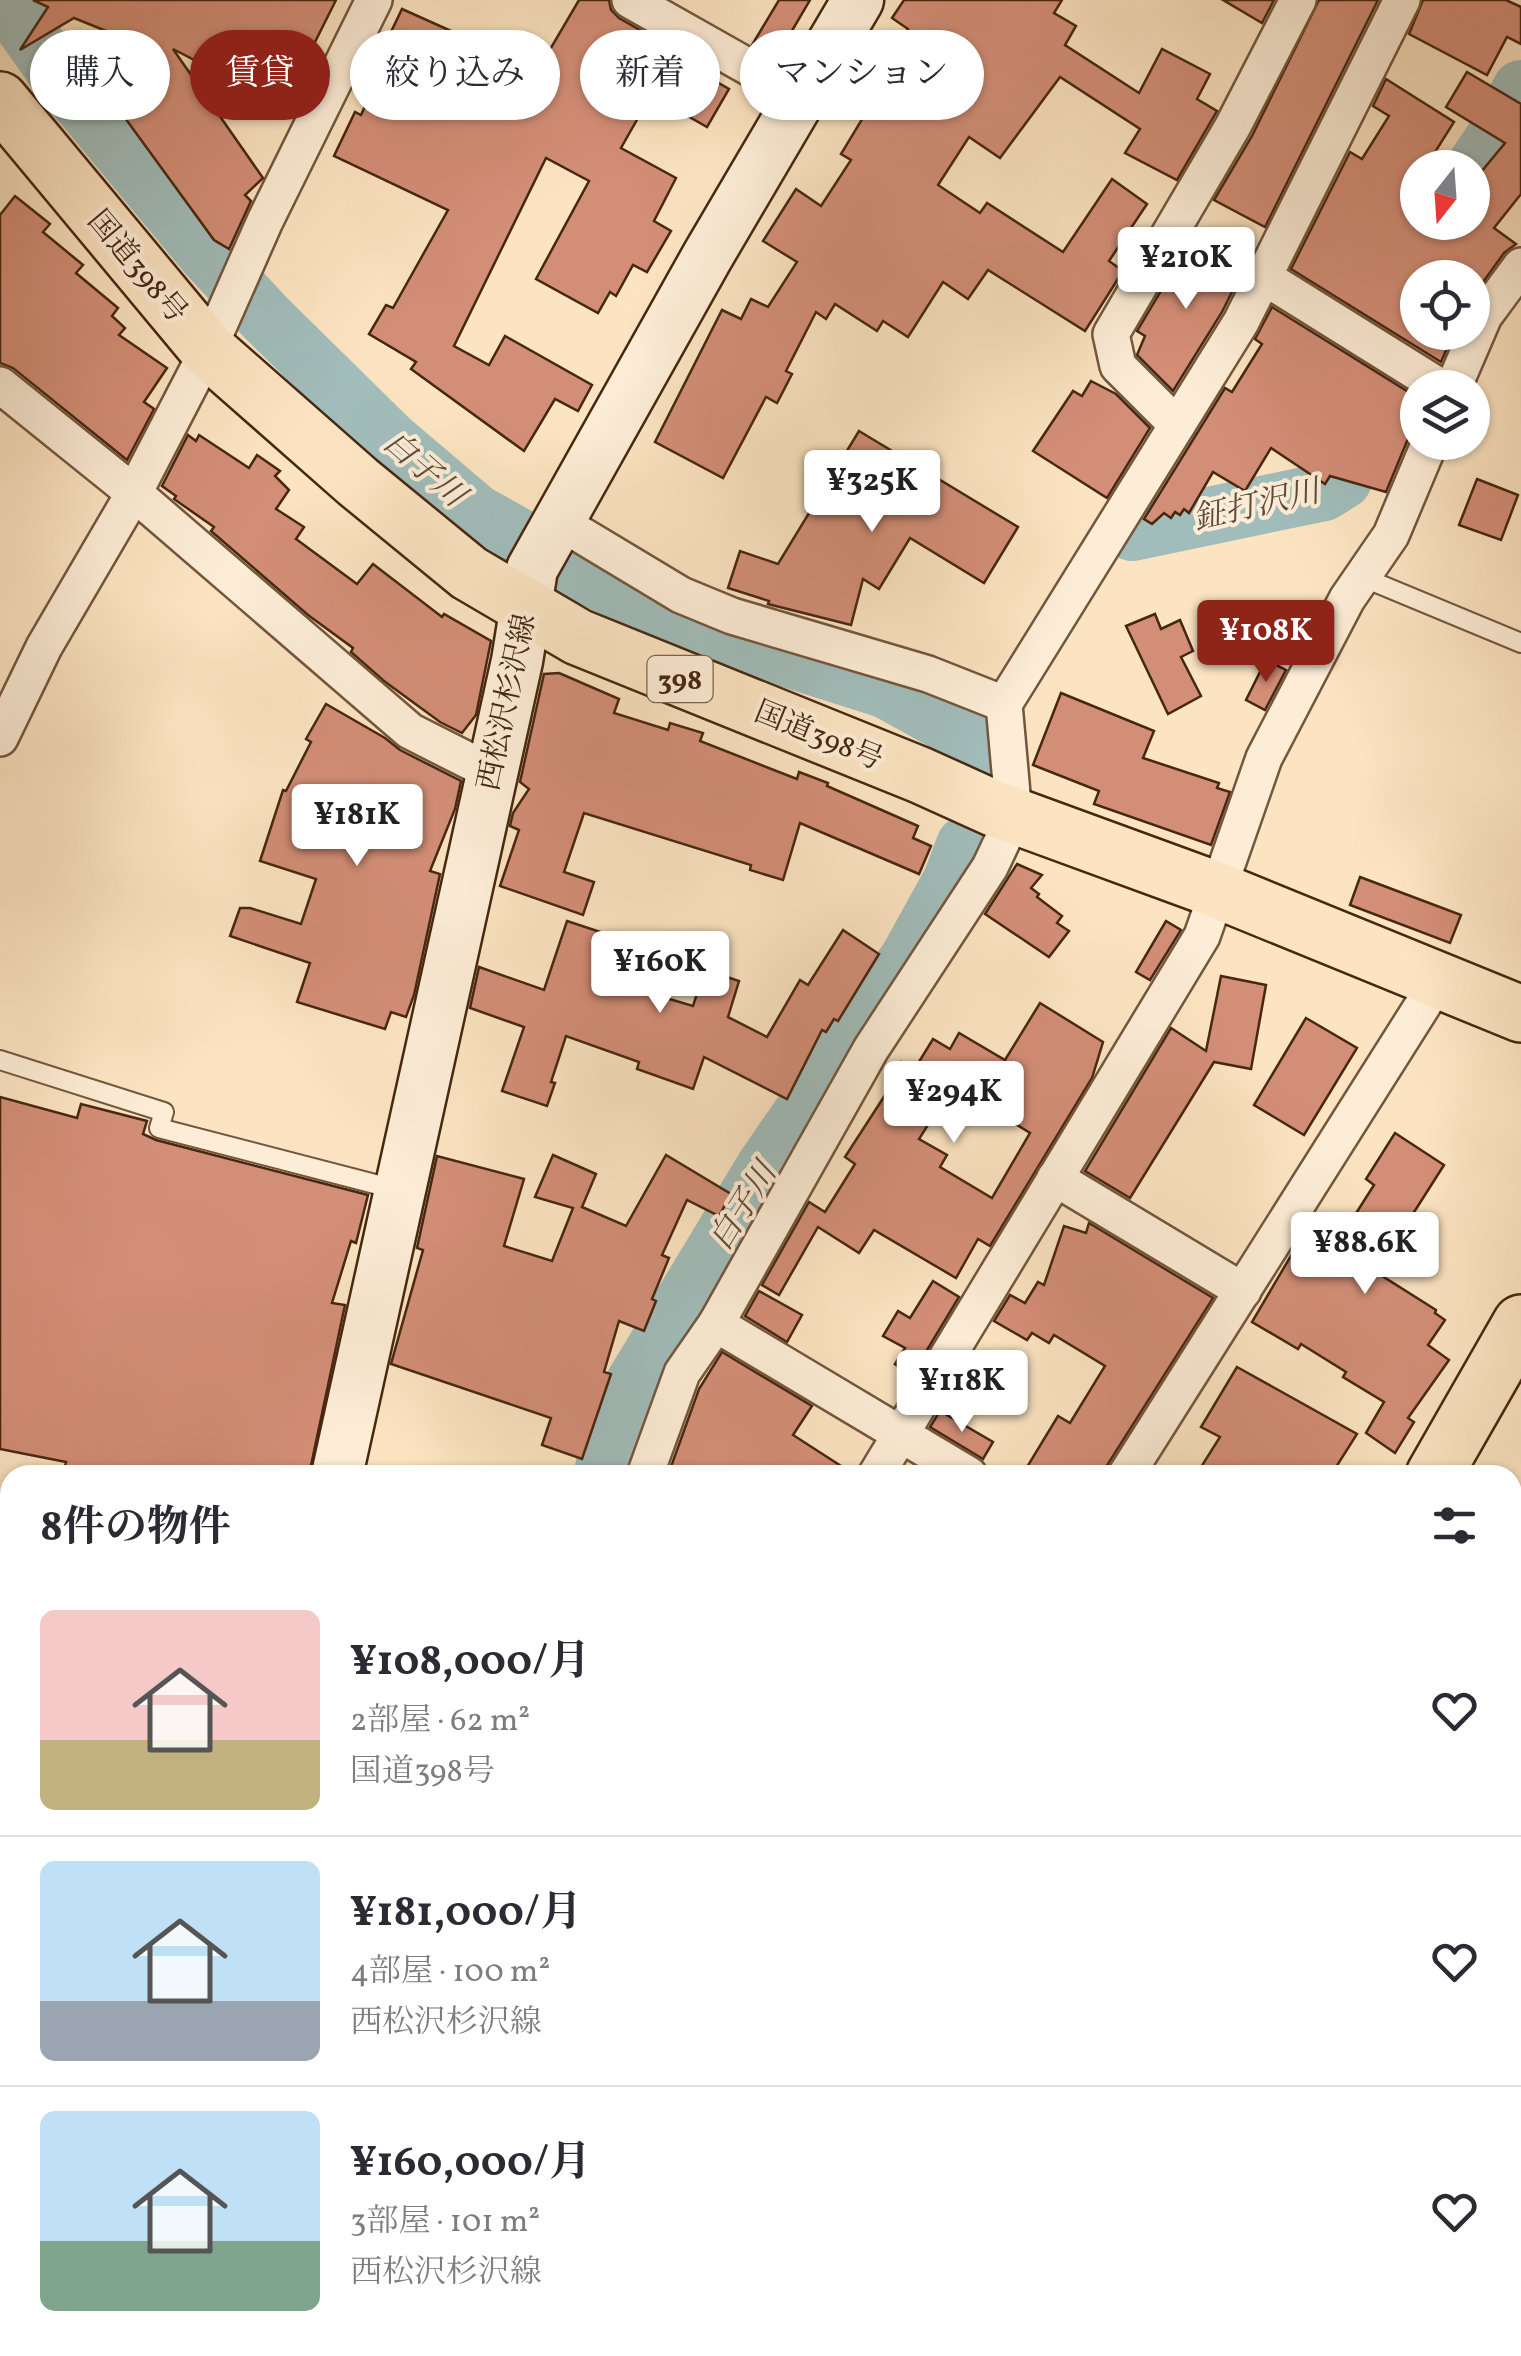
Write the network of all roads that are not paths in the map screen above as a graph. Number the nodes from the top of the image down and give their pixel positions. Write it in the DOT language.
graph roads {
  1 [pos="374,0"];
  2 [pos="630,0"];
  3 [pos="858,0"];
  4 [pos="1298,0"];
  5 [pos="1402,0"];
  6 [pos="840,30"];
  7 [pos="740,62"];
  8 [pos="0,100"];
  9 [pos="787,120"];
  10 [pos="1521,266"];
  11 [pos="1264,277"];
  12 [pos="214,337"];
  13 [pos="1412,370"];
  14 [pos="1461,370"];
  15 [pos="0,384"];
  16 [pos="1177,426"];
  17 [pos="1422,460"];
  18 [pos="134,493"];
  19 [pos="542,558"];
  20 [pos="1362,578"];
  21 [pos="1521,643"];
  22 [pos="1004,704"];
  23 [pos="0,738"];
  24 [pos="491,772"];
  25 [pos="1014,816"];
  26 [pos="1217,890"];
  27 [pos="1438,981"];
  28 [pos="1521,1014"];
  29 [pos="0,1060"];
  30 [pos="1055,1178"];
  31 [pos="398,1190"];
  32 [pos="1243,1291"];
  33 [pos="1521,1322"];
  34 [pos="716,1324"];
  35 [pos="900,1434"];
  36 [pos="340,1465"];
  37 [pos="649,1465"];
  38 [pos="882,1465"];
  39 [pos="952,1465"];
  40 [pos="1132,1465"];
  41 [pos="1440,1465"];
  1 -- 12 [label="street"];
  2 -- 7 [label="street"];
  3 -- 6 [label="main road, 西松沢杉沢線"];
  4 -- 16 [label="street"];
  5 -- 11 [label="street"];
  8 -- 12 [label="highway, 国道398号 / 398"];
  9 -- 19 [label="main road, 西松沢杉沢線"];
  10 -- 14 [label="street"];
  11 -- 13 [label="street"];
  11 -- 16 [label="street"];
  12 -- 18 [label="street"];
  12 -- 19 [label="highway, 国道398号 / 398"];
  15 -- 18 [label="street"];
  16 -- 22 [label="street"];
  17 -- 20 [label="street"];
  18 -- 23 [label="street"];
  18 -- 24 [label="street"];
  19 -- 22 [label="street"];
  19 -- 24 [label="main road, 西松沢杉沢線"];
  19 -- 25 [label="highway, 国道398号 / 398"];
  20 -- 21 [label="lane"];
  20 -- 26 [label="street"];
  22 -- 25 [label="street"];
  24 -- 31 [label="main road, 西松沢杉沢線"];
  25 -- 26 [label="highway, 国道398号 / 398"];
  25 -- 34 [label="street"];
  26 -- 27 [label="highway, 国道398号 / 398"];
  26 -- 30 [label="street"];
  27 -- 28 [label="highway, 国道398号 / 398"];
  27 -- 32 [label="street"];
  29 -- 31 [label="lane"];
  30 -- 32 [label="street"];
  30 -- 35 [label="street"];
  31 -- 36 [label="main road, 西松沢杉沢線"];
  32 -- 40 [label="street"];
  33 -- 41 [label="highway"];
  34 -- 35 [label="street"];
  34 -- 37 [label="street"];
  35 -- 38 [label="street"];
  35 -- 39 [label="street"];
}
